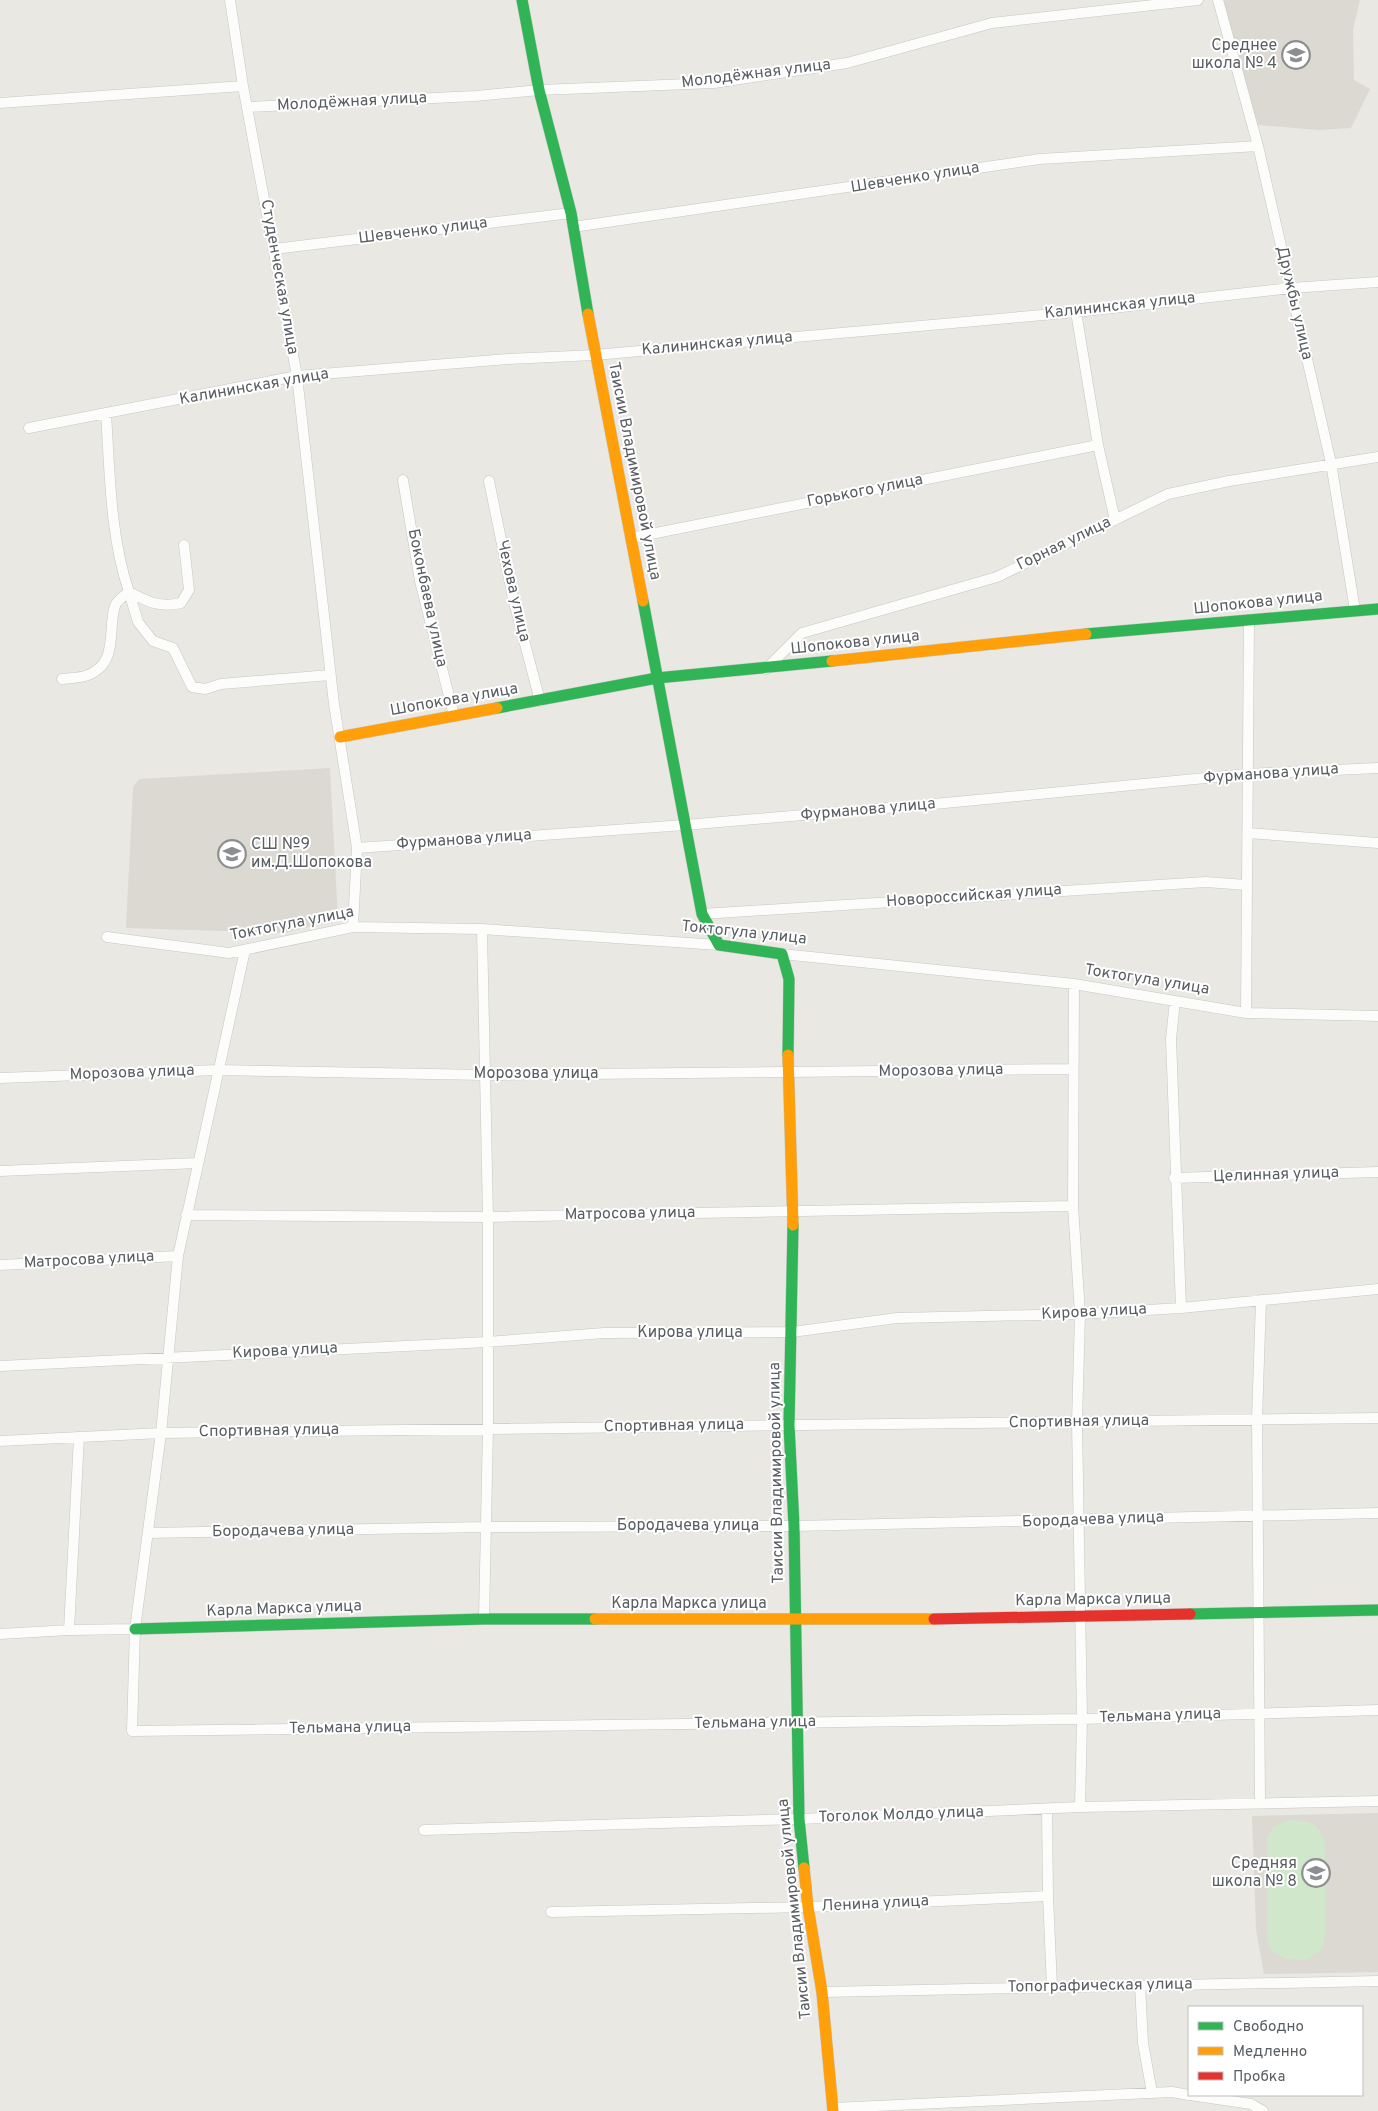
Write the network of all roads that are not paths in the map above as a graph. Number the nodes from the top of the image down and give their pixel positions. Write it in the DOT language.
graph roads {
  1 [pos="230,0"];
  2 [pos="522,0"];
  3 [pos="1198,0"];
  4 [pos="1218,0"];
  5 [pos="243,86"];
  6 [pos="539,90"];
  7 [pos="0,102"];
  8 [pos="247,107"];
  9 [pos="1258,146"];
  10 [pos="571,214"];
  11 [pos="573,227"];
  12 [pos="274,249"];
  13 [pos="1378,282"];
  14 [pos="1291,288"];
  15 [pos="1076,312"];
  16 [pos="595,355"];
  17 [pos="297,376"];
  18 [pos="106,414"];
  19 [pos="29,428"];
  20 [pos="1098,445"];
  21 [pos="1378,457"];
  22 [pos="1331,463"];
  23 [pos="402,480"];
  24 [pos="488,481"];
  25 [pos="1115,520"];
  26 [pos="631,538"];
  27 [pos="184,546"];
  28 [pos="129,592"];
  29 [pos="1378,609"];
  30 [pos="1355,610"];
  31 [pos="1249,621"];
  32 [pos="766,669"];
  33 [pos="330,675"];
  34 [pos="657,678"];
  35 [pos="62,679"];
  36 [pos="540,701"];
  37 [pos="454,716"];
  38 [pos="340,736"];
  39 [pos="1378,768"];
  40 [pos="1247,774"];
  41 [pos="684,825"];
  42 [pos="1248,832"];
  43 [pos="1378,843"];
  44 [pos="357,848"];
  45 [pos="1246,885"];
  46 [pos="702,914"];
  47 [pos="353,927"];
  48 [pos="482,929"];
  49 [pos="107,937"];
  50 [pos="719,946"];
  51 [pos="245,950"];
  52 [pos="782,954"];
  53 [pos="1074,984"];
  54 [pos="1175,1001"];
  55 [pos="1246,1013"];
  56 [pos="1378,1016"];
  57 [pos="1073,1069"];
  58 [pos="218,1070"];
  59 [pos="788,1072"];
  60 [pos="484,1075"];
  61 [pos="0,1078"];
  62 [pos="198,1163"];
  63 [pos="0,1172"];
  64 [pos="1378,1172"];
  65 [pos="1174,1178"];
  66 [pos="1073,1206"];
  67 [pos="793,1212"];
  68 [pos="186,1215"];
  69 [pos="488,1217"];
  70 [pos="178,1256"];
  71 [pos="0,1265"];
  72 [pos="1378,1289"];
  73 [pos="1262,1300"];
  74 [pos="1180,1308"];
  75 [pos="1080,1314"];
  76 [pos="792,1332"];
  77 [pos="487,1342"];
  78 [pos="169,1357"];
  79 [pos="0,1366"];
  80 [pos="1378,1418"];
  81 [pos="1257,1419"];
  82 [pos="1077,1422"];
  83 [pos="789,1425"];
  84 [pos="488,1428"];
  85 [pos="160,1433"];
  86 [pos="79,1437"];
  87 [pos="0,1441"];
  88 [pos="1378,1513"];
  89 [pos="1258,1514"];
  90 [pos="1080,1521"];
  91 [pos="794,1526"];
  92 [pos="486,1527"];
  93 [pos="148,1533"];
  94 [pos="1378,1610"];
  95 [pos="1259,1612"];
  96 [pos="1080,1617"];
  97 [pos="484,1619"];
  98 [pos="794,1620"];
  99 [pos="135,1629"];
  100 [pos="69,1630"];
  101 [pos="0,1634"];
  102 [pos="1378,1710"];
  103 [pos="1260,1713"];
  104 [pos="1082,1719"];
  105 [pos="796,1722"];
  106 [pos="1378,1801"];
  107 [pos="1260,1802"];
  108 [pos="1080,1807"];
  109 [pos="1047,1809"];
  110 [pos="799,1819"];
  111 [pos="424,1830"];
  112 [pos="1048,1896"];
  113 [pos="808,1906"];
  114 [pos="551,1912"];
  115 [pos="1378,1981"];
  116 [pos="1140,1985"];
  117 [pos="1052,1987"];
  118 [pos="822,1992"];
  119 [pos="1152,2093"];
  120 [pos="1188,2095"];
  121 [pos="1197,2096"];
  122 [pos="833,2109"];
  123 [pos="1262,2111"];
  1 -- 5 [label="street, Студенческая улица"];
  2 -- 6 [label="street, Таисии Владимировой улица"];
  3 -- 6 [label="street, Молодёжная улица"];
  4 -- 9 [label="street, Дружбы улица"];
  5 -- 7 [label="street"];
  5 -- 8 [label="street, Студенческая улица"];
  6 -- 8 [label="street, Молодёжная улица"];
  6 -- 10 [label="street, Таисии Владимировой улица"];
  8 -- 12 [label="street, Студенческая улица"];
  9 -- 11 [label="street, Шевченко улица"];
  9 -- 14 [label="street, Дружбы улица"];
  10 -- 11 [label="street, Таисии Владимировой улица"];
  10 -- 12 [label="street, Шевченко улица"];
  11 -- 16 [label="street, Таисии Владимировой улица"];
  12 -- 17 [label="street, Студенческая улица"];
  13 -- 14 [label="street, Калининская улица"];
  14 -- 15 [label="street, Калининская улица"];
  14 -- 22 [label="street, Дружбы улица"];
  15 -- 16 [label="street, Калининская улица"];
  15 -- 20 [label="street"];
  16 -- 17 [label="street, Калининская улица"];
  16 -- 26 [label="street, Таисии Владимировой улица"];
  17 -- 18 [label="street, Калининская улица"];
  17 -- 33 [label="street, Студенческая улица"];
  18 -- 19 [label="street, Калининская улица"];
  18 -- 28 [label="street"];
  20 -- 25 [label="street"];
  20 -- 26 [label="street, Горького улица"];
  21 -- 22 [label="street, Горная улица"];
  22 -- 25 [label="street, Горная улица"];
  22 -- 30 [label="street, Дружбы улица"];
  23 -- 37 [label="street, Боконбаева улица"];
  24 -- 36 [label="street, Чехова улица"];
  25 -- 32 [label="street, Горная улица"];
  26 -- 34 [label="street, Таисии Владимировой улица"];
  27 -- 28 [label="street"];
  28 -- 33 [label="street"];
  28 -- 35 [label="street"];
  29 -- 30 [label="street, Шопокова улица"];
  30 -- 31 [label="street, Шопокова улица"];
  31 -- 32 [label="street, Шопокова улица"];
  31 -- 40 [label="street"];
  32 -- 34 [label="street, Шопокова улица"];
  33 -- 38 [label="street, Студенческая улица"];
  34 -- 36 [label="street, Шопокова улица"];
  34 -- 41 [label="street, Таисии Владимировой улица"];
  36 -- 37 [label="street, Шопокова улица"];
  37 -- 38 [label="street, Шопокова улица"];
  38 -- 44 [label="street"];
  39 -- 40 [label="street, Фурманова улица"];
  40 -- 41 [label="street, Фурманова улица"];
  40 -- 42 [label="street"];
  41 -- 44 [label="street, Фурманова улица"];
  41 -- 46 [label="street, Таисии Владимировой улица"];
  42 -- 43 [label="street"];
  42 -- 45 [label="street"];
  44 -- 47 [label="street"];
  45 -- 46 [label="street, Новороссийская улица"];
  45 -- 55 [label="street"];
  46 -- 50 [label="street, Таисии Владимировой улица"];
  47 -- 48 [label="street, Токтогула улица"];
  47 -- 51 [label="street, Токтогула улица"];
  48 -- 50 [label="street, Токтогула улица"];
  48 -- 60 [label="street"];
  49 -- 51 [label="street, Токтогула улица"];
  50 -- 52 [label="street, Токтогула улица"];
  51 -- 58 [label="street"];
  52 -- 53 [label="street, Токтогула улица"];
  52 -- 59 [label="street, Таисии Владимировой улица"];
  53 -- 54 [label="street, Токтогула улица"];
  53 -- 57 [label="street"];
  54 -- 55 [label="street, Токтогула улица"];
  54 -- 65 [label="street"];
  55 -- 56 [label="street, Токтогула улица"];
  57 -- 59 [label="street, Морозова улица"];
  57 -- 66 [label="street"];
  58 -- 60 [label="street, Морозова улица"];
  58 -- 61 [label="street, Морозова улица"];
  58 -- 62 [label="street"];
  59 -- 60 [label="street, Морозова улица"];
  59 -- 67 [label="street, Таисии Владимировой улица"];
  60 -- 69 [label="street"];
  62 -- 63 [label="street"];
  62 -- 68 [label="street"];
  64 -- 65 [label="street, Целинная улица"];
  65 -- 74 [label="street"];
  66 -- 67 [label="street, Матросова улица"];
  66 -- 75 [label="street"];
  67 -- 69 [label="street, Матросова улица"];
  67 -- 76 [label="street, Таисии Владимировой улица"];
  68 -- 69 [label="street, Матросова улица"];
  68 -- 70 [label="street"];
  69 -- 77 [label="street"];
  70 -- 71 [label="street, Матросова улица"];
  70 -- 78 [label="street"];
  72 -- 73 [label="street, Кирова улица"];
  73 -- 74 [label="street, Кирова улица"];
  73 -- 81 [label="street"];
  74 -- 75 [label="street, Кирова улица"];
  75 -- 76 [label="street, Кирова улица"];
  75 -- 82 [label="street"];
  76 -- 77 [label="street, Кирова улица"];
  76 -- 83 [label="street, Таисии Владимировой улица"];
  77 -- 78 [label="street, Кирова улица"];
  77 -- 84 [label="street"];
  78 -- 79 [label="street, Кирова улица"];
  78 -- 85 [label="street"];
  80 -- 81 [label="street, Спортивная улица"];
  81 -- 82 [label="street, Спортивная улица"];
  81 -- 89 [label="street"];
  82 -- 83 [label="street, Спортивная улица"];
  82 -- 90 [label="street"];
  83 -- 84 [label="street, Спортивная улица"];
  83 -- 91 [label="street, Таисии Владимировой улица"];
  84 -- 85 [label="street, Спортивная улица"];
  84 -- 92 [label="street"];
  85 -- 86 [label="street, Спортивная улица"];
  85 -- 93 [label="street"];
  86 -- 87 [label="street, Спортивная улица"];
  86 -- 100 [label="street"];
  88 -- 89 [label="street, Бородачева улица"];
  89 -- 90 [label="street, Бородачева улица"];
  89 -- 95 [label="street"];
  90 -- 91 [label="street, Бородачева улица"];
  90 -- 96 [label="street"];
  91 -- 92 [label="street, Бородачева улица"];
  91 -- 98 [label="street, Таисии Владимировой улица"];
  92 -- 93 [label="street, Бородачева улица"];
  92 -- 97 [label="street"];
  93 -- 99 [label="street"];
  94 -- 95 [label="street, Карла Маркса улица"];
  95 -- 96 [label="street, Карла Маркса улица"];
  95 -- 103 [label="street"];
  96 -- 98 [label="street, Карла Маркса улица"];
  96 -- 104 [label="street"];
  97 -- 98 [label="street, Карла Маркса улица"];
  97 -- 99 [label="street, Карла Маркса улица"];
  98 -- 105 [label="street, Таисии Владимировой улица"];
  99 -- 100 [label="street, Карла Маркса улица"];
  99 -- 105 [label="street, Тельмана улица"];
  100 -- 101 [label="street, Карла Маркса улица"];
  102 -- 103 [label="street, Тельмана улица"];
  103 -- 104 [label="street, Тельмана улица"];
  103 -- 107 [label="street"];
  104 -- 105 [label="street, Тельмана улица"];
  104 -- 108 [label="street"];
  105 -- 110 [label="street, Таисии Владимировой улица"];
  106 -- 107 [label="street, Тоголок Молдо улица"];
  107 -- 108 [label="street, Тоголок Молдо улица"];
  108 -- 109 [label="street, Тоголок Молдо улица"];
  109 -- 110 [label="street, Тоголок Молдо улица"];
  109 -- 112 [label="street"];
  110 -- 111 [label="street, Тоголок Молдо улица"];
  110 -- 113 [label="street, Таисии Владимировой улица"];
  112 -- 113 [label="street, Ленина улица"];
  112 -- 117 [label="street"];
  113 -- 114 [label="street, Ленина улица"];
  113 -- 118 [label="street, Таисии Владимировой улица"];
  115 -- 116 [label="street, Топографическая улица"];
  116 -- 117 [label="street, Топографическая улица"];
  116 -- 119 [label="street"];
  117 -- 118 [label="street, Топографическая улица"];
  118 -- 122 [label="street, Таисии Владимировой улица"];
  119 -- 120 [label="street"];
  119 -- 122 [label="street"];
  121 -- 123 [label="street"];
}
